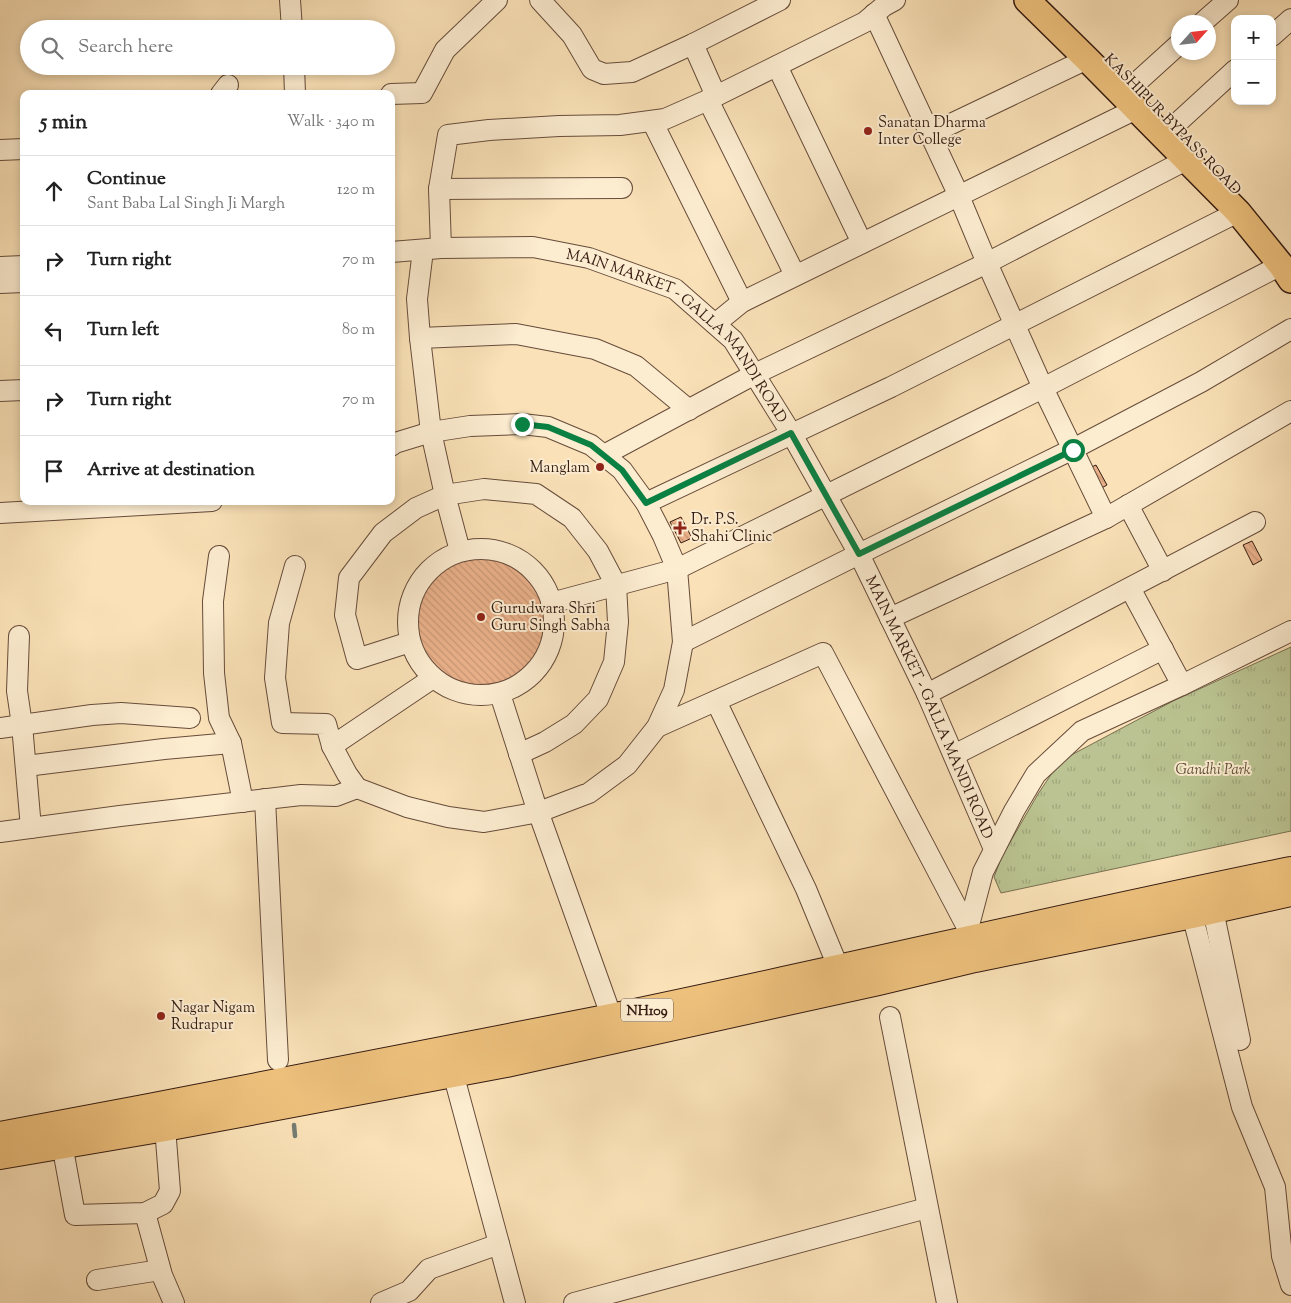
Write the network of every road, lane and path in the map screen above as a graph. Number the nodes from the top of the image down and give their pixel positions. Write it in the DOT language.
graph roads {
  1 [pos="290,0"];
  2 [pos="497,0"];
  3 [pos="540,0"];
  4 [pos="780,0"];
  5 [pos="896,0"];
  6 [pos="1027,0"];
  7 [pos="1050,0"];
  8 [pos="1228,0"];
  9 [pos="874,14"];
  10 [pos="1211,15"];
  11 [pos="1291,19"];
  12 [pos="291,20"];
  13 [pos="1276,32"];
  14 [pos="693,44"];
  15 [pos="1171,51"];
  16 [pos="1087,59"];
  17 [pos="777,66"];
  18 [pos="1231,74"];
  19 [pos="294,75"];
  20 [pos="1135,84"];
  21 [pos="295,90"];
  22 [pos="395,94"];
  23 [pos="712,98"];
  24 [pos="1144,105"];
  25 [pos="652,121"];
  26 [pos="1175,125"];
  27 [pos="930,134"];
  28 [pos="20,149"];
  29 [pos="0,150"];
  30 [pos="1194,156"];
  31 [pos="622,188"];
  32 [pos="439,189"];
  33 [pos="959,196"];
  34 [pos="1244,208"];
  35 [pos="862,243"];
  36 [pos="432,249"];
  37 [pos="395,252"];
  38 [pos="987,262"];
  39 [pos="1289,264"];
  40 [pos="20,266"];
  41 [pos="0,267"];
  42 [pos="795,275"];
  43 [pos="20,282"];
  44 [pos="0,283"];
  45 [pos="742,302"];
  46 [pos="715,324"];
  47 [pos="1014,325"];
  48 [pos="1291,329"];
  49 [pos="420,338"];
  50 [pos="755,374"];
  51 [pos="1043,388"];
  52 [pos="20,390"];
  53 [pos="0,391"];
  54 [pos="689,410"];
  55 [pos="1291,411"];
  56 [pos="431,432"];
  57 [pos="791,433"];
  58 [pos="395,443"];
  59 [pos="1073,450"];
  60 [pos="604,455"];
  61 [pos="445,495"];
  62 [pos="826,496"];
  63 [pos="646,503"];
  64 [pos="141,505"];
  65 [pos="1128,505"];
  66 [pos="0,513"];
  67 [pos="1106,518"];
  68 [pos="1255,522"];
  69 [pos="460,551"];
  70 [pos="859,554"];
  71 [pos="219,556"];
  72 [pos="295,566"];
  73 [pos="677,568"];
  74 [pos="1162,571"];
  75 [pos="616,585"];
  76 [pos="1130,588"];
  77 [pos="551,602"];
  78 [pos="890,618"];
  79 [pos="1291,631"];
  80 [pos="19,636"];
  81 [pos="410,642"];
  82 [pos="683,642"];
  83 [pos="1163,649"];
  84 [pos="433,678"];
  85 [pos="1182,685"];
  86 [pos="9,692"];
  87 [pos="500,694"];
  88 [pos="927,694"];
  89 [pos="716,701"];
  90 [pos="190,718"];
  91 [pos="22,725"];
  92 [pos="657,727"];
  93 [pos="0,728"];
  94 [pos="231,743"];
  95 [pos="332,746"];
  96 [pos="520,754"];
  97 [pos="954,755"];
  98 [pos="26,766"];
  99 [pos="357,788"];
  100 [pos="265,800"];
  101 [pos="243,802"];
  102 [pos="977,808"];
  103 [pos="1014,811"];
  104 [pos="539,812"];
  105 [pos="31,828"];
  106 [pos="0,832"];
  107 [pos="994,849"];
  108 [pos="1291,871"];
  109 [pos="1291,892"];
  110 [pos="1202,912"];
  111 [pos="972,942"];
  112 [pos="839,969"];
  113 [pos="890,1017"];
  114 [pos="615,1028"];
  115 [pos="1240,1040"];
  116 [pos="505,1051"];
  117 [pos="278,1060"];
  118 [pos="453,1073"];
  119 [pos="164,1117"];
  120 [pos="0,1136"];
  121 [pos="62,1144"];
  122 [pos="0,1155"];
  123 [pos="927,1208"];
  124 [pos="145,1213"];
  125 [pos="499,1244"];
  126 [pos="160,1270"];
  127 [pos="97,1280"];
  128 [pos="1291,1286"];
  129 [pos="174,1303"];
  130 [pos="381,1303"];
  131 [pos="515,1303"];
  132 [pos="574,1303"];
  133 [pos="946,1303"];
  1 -- 12 [label="street"];
  2 -- 22 [label="street"];
  3 -- 14 [label="street"];
  4 -- 14 [label="street"];
  5 -- 9 [label="street"];
  6 -- 16 [label="main road"];
  7 -- 20 [label="main road, KASHIPUR BYPASS ROAD"];
  8 -- 10 [label="street"];
  9 -- 17 [label="street"];
  9 -- 27 [label="street"];
  11 -- 13 [label="street"];
  14 -- 23 [label="street"];
  15 -- 20 [label="street"];
  16 -- 24 [label="main road"];
  16 -- 27 [label="street"];
  17 -- 23 [label="street"];
  17 -- 35 [label="street"];
  18 -- 26 [label="street"];
  19 -- 21 [label="street"];
  20 -- 24 [label="main road, KASHIPUR BYPASS ROAD"];
  23 -- 25 [label="street"];
  23 -- 42 [label="street"];
  24 -- 26 [label="main road, KASHIPUR BYPASS ROAD"];
  24 -- 30 [label="main road"];
  24 -- 33 [label="street"];
  25 -- 32 [label="street"];
  25 -- 45 [label="street"];
  26 -- 30 [label="main road, KASHIPUR BYPASS ROAD"];
  27 -- 33 [label="street"];
  28 -- 29 [label="street"];
  30 -- 34 [label="main road, KASHIPUR BYPASS ROAD"];
  30 -- 38 [label="street"];
  31 -- 32 [label="street"];
  32 -- 36 [label="street"];
  33 -- 35 [label="street"];
  33 -- 38 [label="street"];
  34 -- 39 [label="main road, KASHIPUR BYPASS ROAD"];
  34 -- 47 [label="street"];
  35 -- 42 [label="street"];
  36 -- 37 [label="street, MAIN MARKET - GALLA MANDI ROAD"];
  36 -- 46 [label="street, MAIN MARKET - GALLA MANDI ROAD"];
  36 -- 49 [label="street"];
  38 -- 47 [label="street"];
  38 -- 50 [label="street"];
  39 -- 51 [label="street"];
  40 -- 41 [label="street"];
  42 -- 45 [label="street"];
  43 -- 44 [label="street"];
  45 -- 46 [label="street"];
  46 -- 50 [label="street, MAIN MARKET - GALLA MANDI ROAD"];
  47 -- 51 [label="street"];
  47 -- 57 [label="street"];
  48 -- 59 [label="street"];
  49 -- 54 [label="street"];
  49 -- 56 [label="street"];
  50 -- 54 [label="street"];
  50 -- 57 [label="street, MAIN MARKET - GALLA MANDI ROAD"];
  51 -- 59 [label="street"];
  51 -- 62 [label="street"];
  52 -- 53 [label="street"];
  54 -- 60 [label="street"];
  55 -- 65 [label="street"];
  56 -- 58 [label="street"];
  56 -- 60 [label="street"];
  56 -- 61 [label="street"];
  57 -- 62 [label="street, MAIN MARKET - GALLA MANDI ROAD"];
  57 -- 63 [label="street"];
  59 -- 67 [label="street"];
  59 -- 70 [label="street"];
  60 -- 63 [label="street"];
  61 -- 69 [label="street"];
  61 -- 75 [label="street"];
  61 -- 81 [label="street"];
  62 -- 70 [label="street, MAIN MARKET - GALLA MANDI ROAD"];
  62 -- 73 [label="street"];
  63 -- 73 [label="street"];
  64 -- 66 [label="street"];
  65 -- 67 [label="street"];
  65 -- 74 [label="street"];
  67 -- 78 [label="street"];
  68 -- 74 [label="street"];
  69 -- 77 [label="street"];
  69 -- 81 [label="street"];
  70 -- 78 [label="street, MAIN MARKET - GALLA MANDI ROAD"];
  70 -- 82 [label="street"];
  71 -- 94 [label="street"];
  72 -- 95 [label="street"];
  73 -- 75 [label="street"];
  73 -- 82 [label="street"];
  74 -- 76 [label="street"];
  75 -- 77 [label="street"];
  75 -- 96 [label="street"];
  76 -- 83 [label="street"];
  76 -- 88 [label="street"];
  77 -- 87 [label="street"];
  78 -- 88 [label="street, MAIN MARKET - GALLA MANDI ROAD"];
  79 -- 85 [label="street"];
  80 -- 86 [label="street"];
  81 -- 84 [label="street"];
  82 -- 92 [label="street"];
  83 -- 85 [label="street"];
  83 -- 97 [label="street"];
  84 -- 87 [label="street"];
  84 -- 95 [label="street"];
  85 -- 103 [label="street"];
  86 -- 91 [label="street"];
  87 -- 96 [label="street"];
  88 -- 97 [label="street, MAIN MARKET - GALLA MANDI ROAD"];
  89 -- 92 [label="street"];
  89 -- 111 [label="street"];
  89 -- 112 [label="street"];
  90 -- 91 [label="street"];
  91 -- 93 [label="street"];
  91 -- 98 [label="street"];
  92 -- 104 [label="street"];
  94 -- 98 [label="street"];
  94 -- 101 [label="street"];
  95 -- 99 [label="street"];
  96 -- 104 [label="street"];
  97 -- 102 [label="street, MAIN MARKET - GALLA MANDI ROAD"];
  98 -- 105 [label="street"];
  99 -- 100 [label="street"];
  99 -- 104 [label="street"];
  100 -- 101 [label="street"];
  100 -- 117 [label="street"];
  101 -- 105 [label="street"];
  102 -- 103 [label="street"];
  102 -- 107 [label="street, MAIN MARKET - GALLA MANDI ROAD"];
  103 -- 107 [label="street"];
  104 -- 114 [label="street"];
  105 -- 106 [label="street"];
  107 -- 111 [label="street"];
  108 -- 111 [label="highway, NH109"];
  109 -- 110 [label="highway, NH109"];
  110 -- 111 [label="highway, NH109"];
  110 -- 115 [label="street"];
  110 -- 128 [label="street"];
  111 -- 112 [label="highway, NH109"];
  111 -- 114 [label="highway, NH109"];
  112 -- 114 [label="highway, NH109"];
  113 -- 123 [label="street"];
  114 -- 116 [label="highway, NH109"];
  116 -- 118 [label="highway, NH109"];
  116 -- 119 [label="highway, NH109"];
  118 -- 119 [label="highway, NH109"];
  118 -- 125 [label="street"];
  119 -- 120 [label="highway, NH109"];
  119 -- 121 [label="highway, NH109"];
  119 -- 124 [label="street"];
  121 -- 122 [label="highway, NH109"];
  121 -- 124 [label="street"];
  123 -- 132 [label="street"];
  123 -- 133 [label="street"];
  124 -- 126 [label="street"];
  125 -- 130 [label="street"];
  125 -- 131 [label="street"];
  126 -- 127 [label="street"];
  126 -- 129 [label="street"];
}
